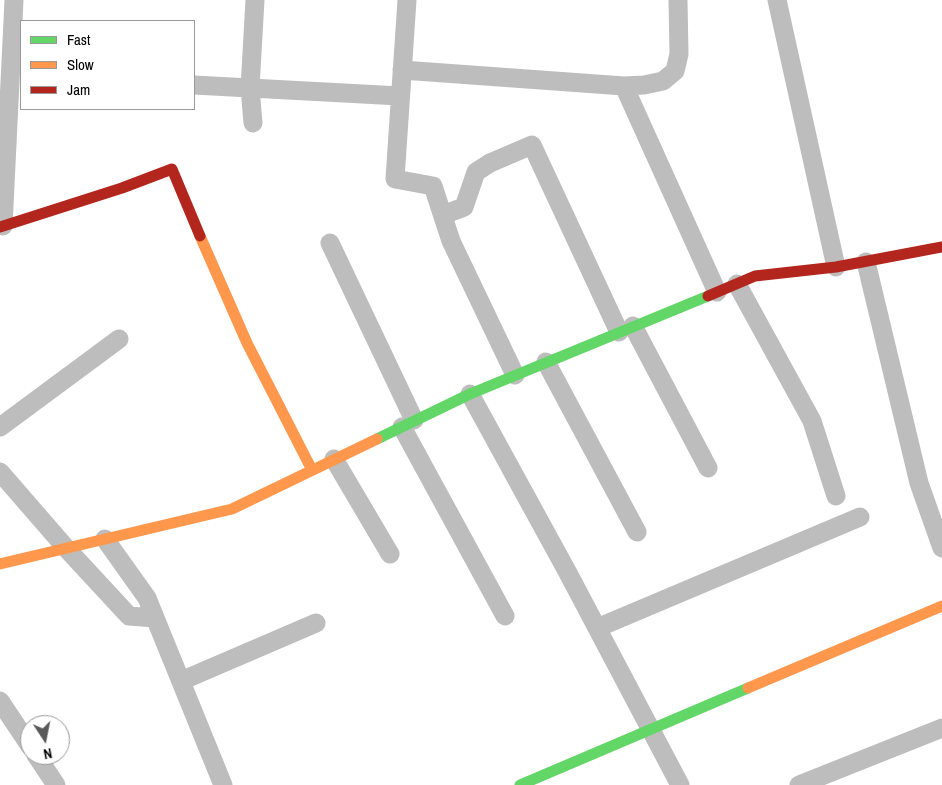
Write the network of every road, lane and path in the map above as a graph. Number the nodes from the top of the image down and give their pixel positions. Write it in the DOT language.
graph roads {
  1 [pos="14,0"];
  2 [pos="255,0"];
  3 [pos="407,0"];
  4 [pos="678,0"];
  5 [pos="776,0"];
  6 [pos="402,70"];
  7 [pos="16,79"];
  8 [pos="195,85"];
  9 [pos="624,86"];
  10 [pos="250,88"];
  11 [pos="400,96"];
  12 [pos="253,123"];
  13 [pos="443,215"];
  14 [pos="2,226"];
  15 [pos="330,243"];
  16 [pos="942,247"];
  17 [pos="866,262"];
  18 [pos="836,267"];
  19 [pos="736,284"];
  20 [pos="717,292"];
  21 [pos="626,329"];
  22 [pos="119,340"];
  23 [pos="546,362"];
  24 [pos="515,375"];
  25 [pos="470,394"];
  26 [pos="408,423"];
  27 [pos="0,427"];
  28 [pos="334,459"];
  29 [pos="708,468"];
  30 [pos="312,470"];
  31 [pos="0,472"];
  32 [pos="836,496"];
  33 [pos="934,500"];
  34 [pos="860,517"];
  35 [pos="637,532"];
  36 [pos="106,539"];
  37 [pos="66,548"];
  38 [pos="942,548"];
  39 [pos="390,554"];
  40 [pos="0,564"];
  41 [pos="942,606"];
  42 [pos="505,616"];
  43 [pos="155,618"];
  44 [pos="316,623"];
  45 [pos="598,628"];
  46 [pos="181,681"];
  47 [pos="0,701"];
  48 [pos="6,720"];
  49 [pos="942,728"];
  50 [pos="650,729"];
  51 [pos="20,735"];
  52 [pos="43,765"];
  53 [pos="56,785"];
  54 [pos="223,785"];
  55 [pos="520,785"];
  56 [pos="680,785"];
  57 [pos="799,785"];
  1 -- 7 [label="street"];
  2 -- 10 [label="street"];
  3 -- 6 [label="street"];
  4 -- 9 [label="street"];
  5 -- 18 [label="street"];
  6 -- 9 [label="street"];
  6 -- 11 [label="street"];
  7 -- 14 [label="street"];
  8 -- 10 [label="street"];
  9 -- 20 [label="street"];
  10 -- 11 [label="street"];
  10 -- 12 [label="street"];
  11 -- 13 [label="street"];
  13 -- 21 [label="street"];
  13 -- 24 [label="street"];
  14 -- 30 [label="street"];
  15 -- 26 [label="street"];
  16 -- 17 [label="street"];
  17 -- 18 [label="street"];
  17 -- 33 [label="street"];
  18 -- 19 [label="street"];
  19 -- 20 [label="street"];
  19 -- 32 [label="street"];
  20 -- 21 [label="street"];
  21 -- 23 [label="street"];
  21 -- 29 [label="street"];
  22 -- 27 [label="street"];
  23 -- 24 [label="street"];
  23 -- 35 [label="street"];
  24 -- 25 [label="street"];
  25 -- 26 [label="street"];
  25 -- 45 [label="street"];
  26 -- 28 [label="street"];
  26 -- 42 [label="street"];
  28 -- 30 [label="street"];
  28 -- 39 [label="street"];
  30 -- 36 [label="street"];
  31 -- 37 [label="street"];
  33 -- 38 [label="street"];
  34 -- 45 [label="street"];
  36 -- 37 [label="street"];
  36 -- 43 [label="street"];
  37 -- 40 [label="street"];
  37 -- 43 [label="street"];
  41 -- 50 [label="street"];
  43 -- 46 [label="street"];
  44 -- 46 [label="street"];
  45 -- 50 [label="street"];
  46 -- 54 [label="street"];
  47 -- 48 [label="street"];
  48 -- 51 [label="street"];
  49 -- 57 [label="street"];
  50 -- 55 [label="street"];
  50 -- 56 [label="street"];
  52 -- 53 [label="street"];
}
